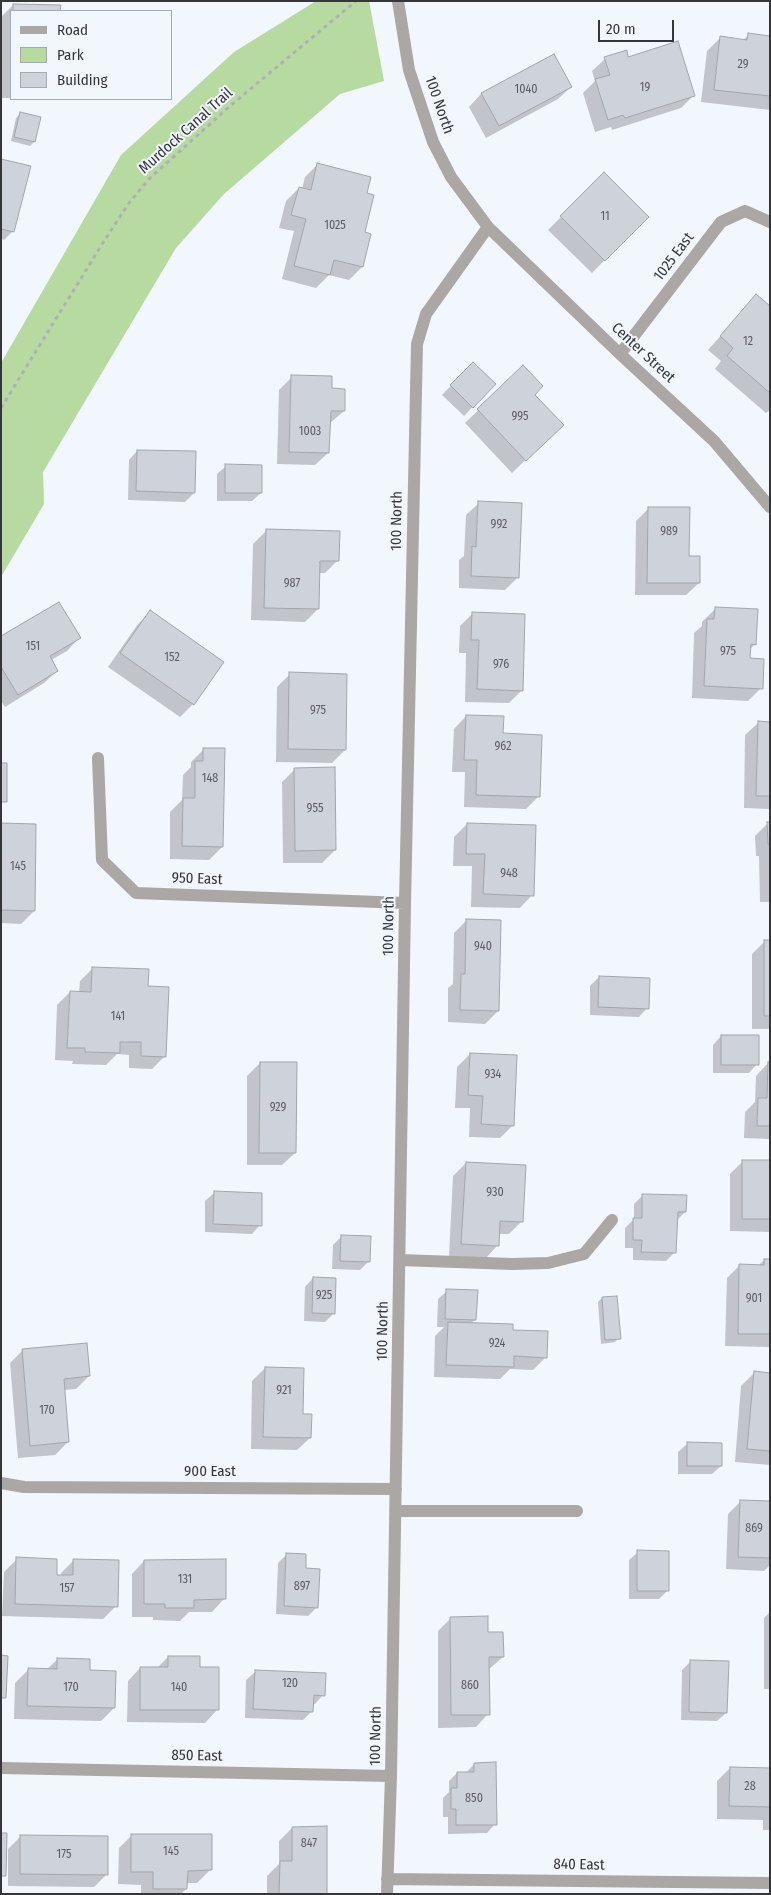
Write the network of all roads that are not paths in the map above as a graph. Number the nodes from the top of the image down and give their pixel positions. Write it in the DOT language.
graph roads {
  1 [pos="398,1"];
  2 [pos="770,222"];
  3 [pos="488,227"];
  4 [pos="620,354"];
  5 [pos="770,507"];
  6 [pos="98,758"];
  7 [pos="405,903"];
  8 [pos="612,1220"];
  9 [pos="400,1260"];
  10 [pos="1,1483"];
  11 [pos="396,1489"];
  12 [pos="396,1511"];
  13 [pos="577,1511"];
  14 [pos="1,1768"];
  15 [pos="391,1776"];
  16 [pos="387,1879"];
  17 [pos="770,1883"];
  18 [pos="387,1894"];
  1 -- 3 [label="street, 100 North"];
  2 -- 4 [label="street, 1025 East"];
  3 -- 4 [label="street, Center Street"];
  3 -- 7 [label="street, 100 North"];
  4 -- 5 [label="street, Center Street"];
  6 -- 7 [label="street, 950 East"];
  7 -- 9 [label="street, 100 North"];
  8 -- 9 [label="street"];
  9 -- 11 [label="street, 100 North"];
  10 -- 11 [label="street, 900 East"];
  11 -- 12 [label="street, 100 North"];
  12 -- 13 [label="street"];
  12 -- 15 [label="street, 100 North"];
  14 -- 15 [label="street, 850 East"];
  15 -- 16 [label="street, 100 North"];
  16 -- 17 [label="street, 840 East"];
  16 -- 18 [label="street, 100 North"];
}
